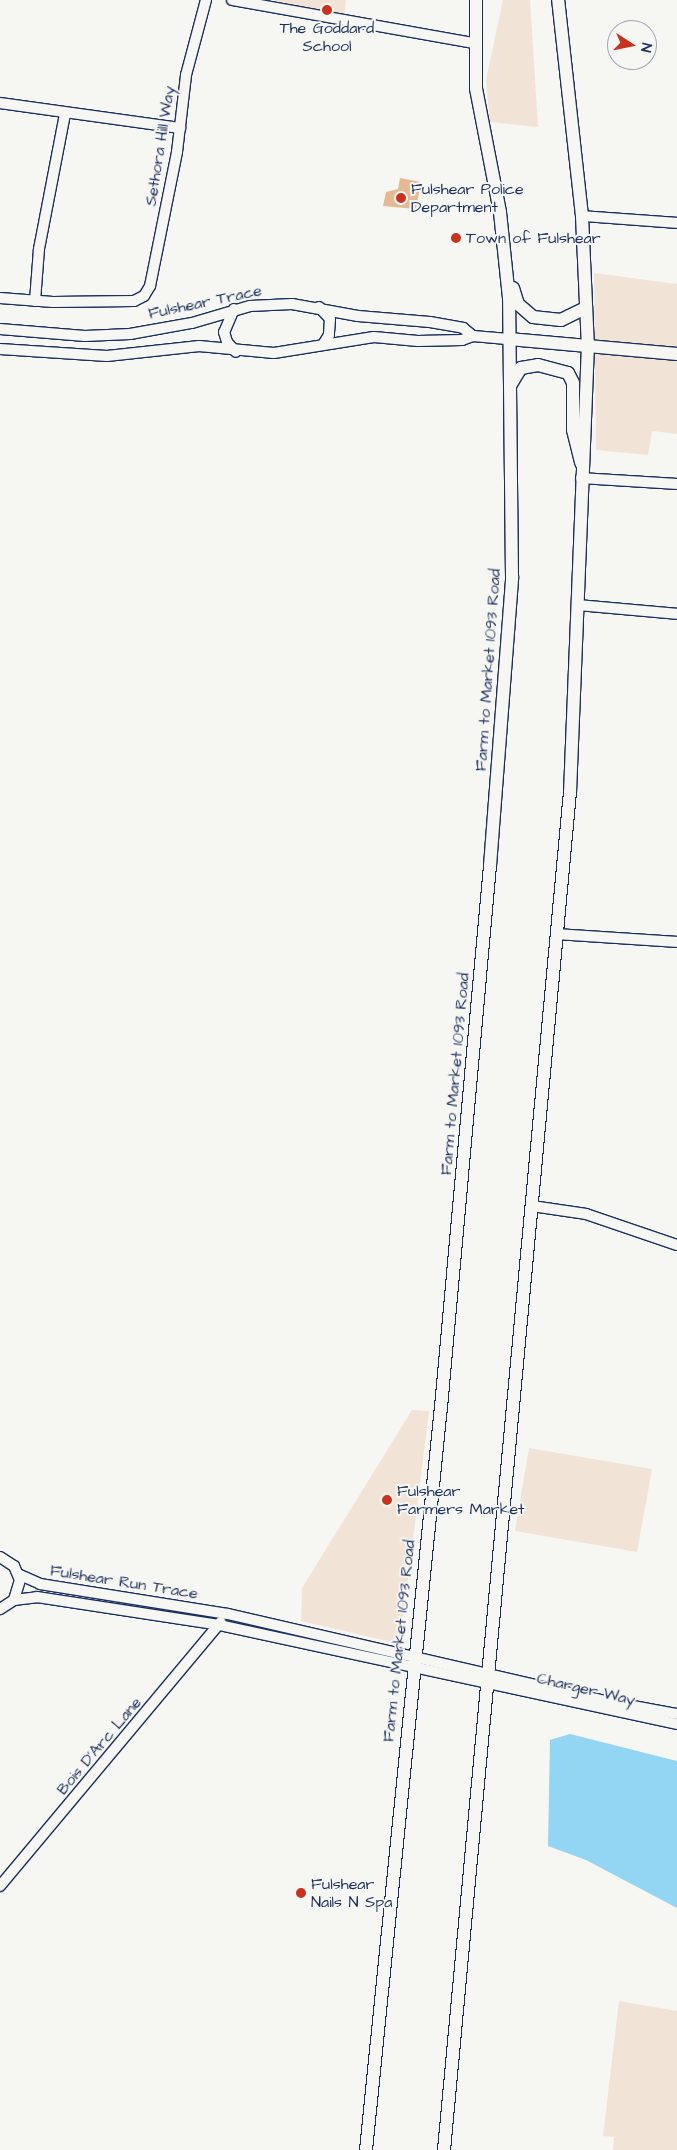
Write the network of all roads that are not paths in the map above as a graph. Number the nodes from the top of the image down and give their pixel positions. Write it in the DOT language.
graph roads {
  1 [pos="206,0"];
  2 [pos="232,0"];
  3 [pos="476,0"];
  4 [pos="558,0"];
  5 [pos="473,43"];
  6 [pos="0,103"];
  7 [pos="65,114"];
  8 [pos="180,128"];
  9 [pos="582,216"];
  10 [pos="677,223"];
  11 [pos="506,264"];
  12 [pos="0,298"];
  13 [pos="35,300"];
  14 [pos="319,307"];
  15 [pos="586,308"];
  16 [pos="234,309"];
  17 [pos="0,329"];
  18 [pos="473,336"];
  19 [pos="509,339"];
  20 [pos="324,343"];
  21 [pos="588,348"];
  22 [pos="0,349"];
  23 [pos="237,352"];
  24 [pos="677,354"];
  25 [pos="510,386"];
  26 [pos="581,471"];
  27 [pos="677,484"];
  28 [pos="577,605"];
  29 [pos="677,614"];
  30 [pos="557,934"];
  31 [pos="677,942"];
  32 [pos="532,1206"];
  33 [pos="677,1245"];
  34 [pos="0,1558"];
  35 [pos="18,1574"];
  36 [pos="14,1600"];
  37 [pos="0,1609"];
  38 [pos="228,1614"];
  39 [pos="219,1625"];
  40 [pos="413,1662"];
  41 [pos="489,1678"];
  42 [pos="677,1714"];
  43 [pos="677,1724"];
  44 [pos="0,1886"];
  45 [pos="366,2150"];
  46 [pos="444,2150"];
  1 -- 8 [label="street, Sethora Hill Way"];
  2 -- 5 [label="street"];
  3 -- 5 [label="main road, Farm to Market 1093 Road"];
  4 -- 9 [label="main road"];
  5 -- 11 [label="main road, Farm to Market 1093 Road"];
  6 -- 7 [label="street"];
  7 -- 8 [label="street"];
  7 -- 13 [label="street"];
  8 -- 13 [label="street, Sethora Hill Way"];
  9 -- 10 [label="street"];
  9 -- 15 [label="main road"];
  11 -- 15 [label="main road"];
  11 -- 19 [label="main road, Farm to Market 1093 Road"];
  12 -- 13 [label="street"];
  14 -- 16 [label="street, Fulshear Trace"];
  14 -- 18 [label="street, Fulshear Trace"];
  14 -- 20 [label="street"];
  15 -- 21 [label="main road"];
  16 -- 17 [label="street, Fulshear Trace"];
  16 -- 23 [label="street"];
  18 -- 19 [label="street, Fulshear Trace"];
  18 -- 20 [label="street, Fulshear Trace"];
  19 -- 21 [label="main road, Fulshear Trace"];
  19 -- 25 [label="main road, Farm to Market 1093 Road"];
  20 -- 23 [label="street, Fulshear Trace"];
  21 -- 24 [label="main road, Fulshear Trace"];
  21 -- 26 [label="main road"];
  22 -- 23 [label="street, Fulshear Trace"];
  25 -- 26 [label="main road"];
  25 -- 40 [label="main road, Farm to Market 1093 Road"];
  26 -- 27 [label="street"];
  26 -- 28 [label="main road"];
  28 -- 29 [label="street"];
  28 -- 30 [label="main road"];
  30 -- 31 [label="street"];
  30 -- 32 [label="main road"];
  32 -- 33 [label="street"];
  32 -- 41 [label="main road"];
  34 -- 35 [label="street, Fulshear Run Trace"];
  35 -- 36 [label="street"];
  35 -- 38 [label="street, Fulshear Run Trace"];
  36 -- 37 [label="street"];
  36 -- 39 [label="street, Fulshear Run Trace"];
  38 -- 39 [label="street, Bois D'Arc Lane"];
  38 -- 40 [label="street"];
  39 -- 40 [label="street"];
  39 -- 44 [label="street, Bois D'Arc Lane"];
  40 -- 41 [label="street"];
  40 -- 45 [label="main road, Farm to Market 1093 Road"];
  41 -- 42 [label="street, Charger Way"];
  41 -- 43 [label="street, Charger Way"];
  41 -- 46 [label="main road"];
}
